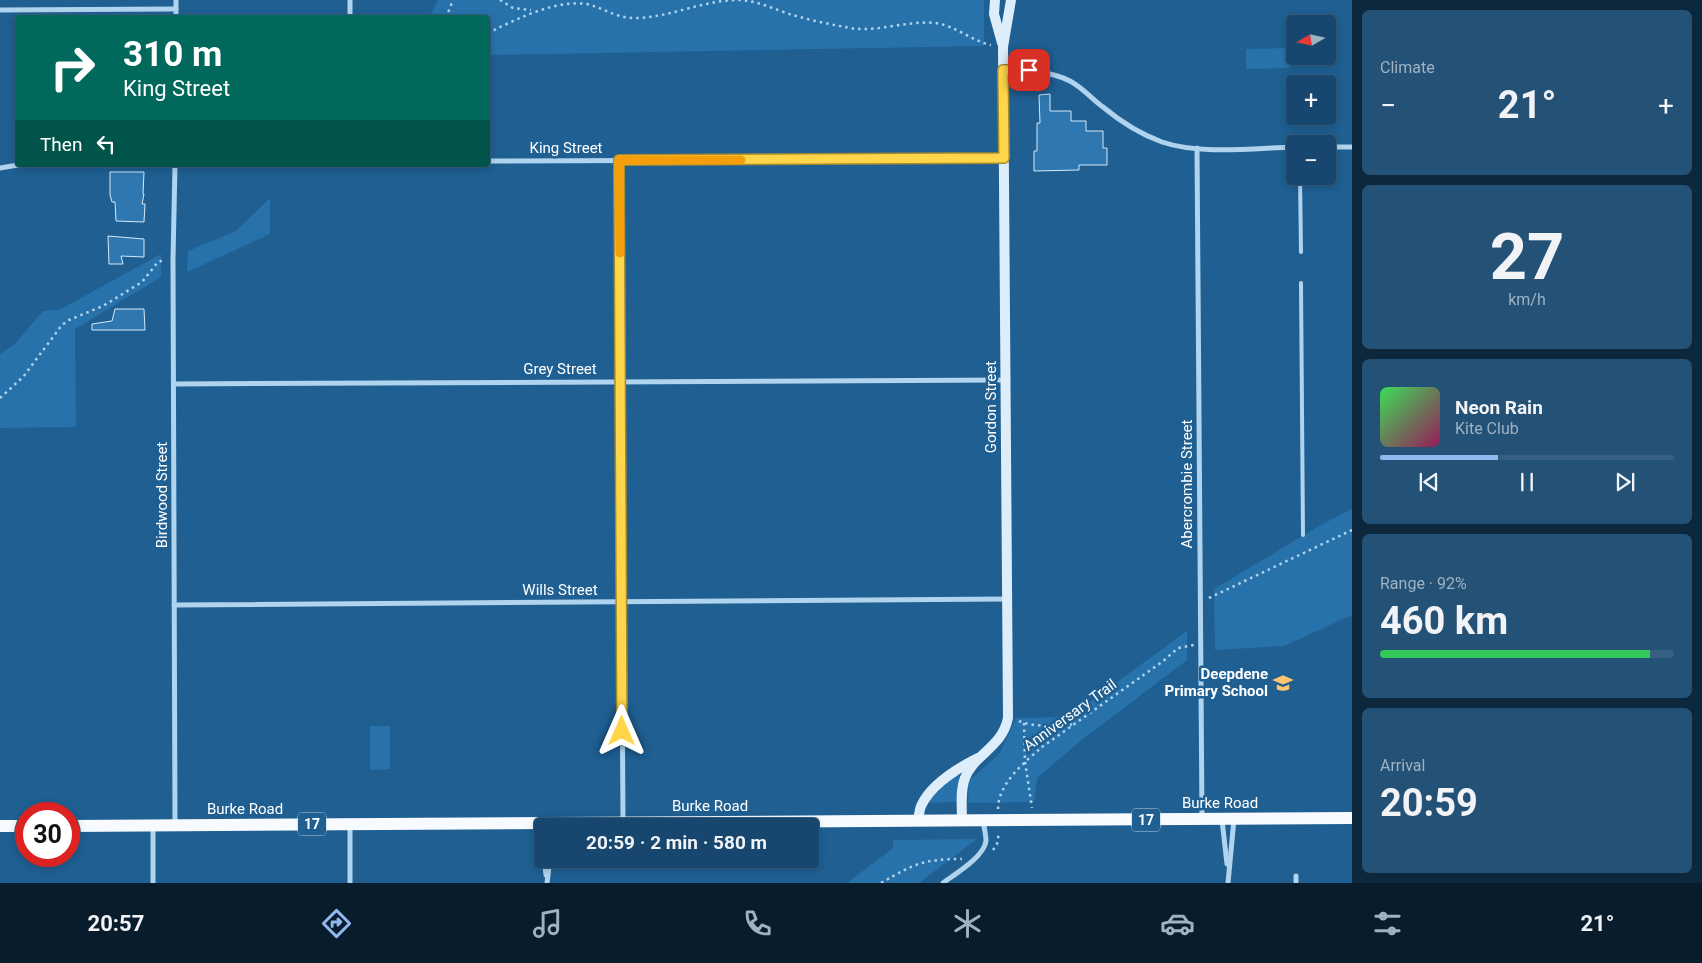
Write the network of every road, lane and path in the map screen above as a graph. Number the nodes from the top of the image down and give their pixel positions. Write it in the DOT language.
graph roads {
  1 [pos="176,0"];
  2 [pos="350,0"];
  3 [pos="453,0"];
  4 [pos="500,0"];
  5 [pos="995,0"];
  6 [pos="1011,0"];
  7 [pos="176,9"];
  8 [pos="0,10"];
  9 [pos="533,10"];
  10 [pos="176,15"];
  11 [pos="350,15"];
  12 [pos="447,15"];
  13 [pos="490,32"];
  14 [pos="1003,47"];
  15 [pos="1003,70"];
  16 [pos="1352,146"];
  17 [pos="1286,147"];
  18 [pos="1336,147"];
  19 [pos="1197,148"];
  20 [pos="1004,158"];
  21 [pos="619,160"];
  22 [pos="490,161"];
  23 [pos="15,166"];
  24 [pos="175,167"];
  25 [pos="0,168"];
  26 [pos="1300,185"];
  27 [pos="1301,252"];
  28 [pos="173,259"];
  29 [pos="1301,283"];
  30 [pos="1005,380"];
  31 [pos="620,382"];
  32 [pos="174,384"];
  33 [pos="0,398"];
  34 [pos="1352,530"];
  35 [pos="1303,535"];
  36 [pos="1007,600"];
  37 [pos="621,602"];
  38 [pos="1200,602"];
  39 [pos="174,605"];
  40 [pos="1200,646"];
  41 [pos="1008,718"];
  42 [pos="1024,723"];
  43 [pos="1072,726"];
  44 [pos="981,757"];
  45 [pos="1025,762"];
  46 [pos="623,818"];
  47 [pos="1352,818"];
  48 [pos="1228,819"];
  49 [pos="1202,820"];
  50 [pos="918,821"];
  51 [pos="962,821"];
  52 [pos="983,821"];
  53 [pos="998,821"];
  54 [pos="1034,821"];
  55 [pos="819,822"];
  56 [pos="534,823"];
  57 [pos="350,824"];
  58 [pos="152,825"];
  59 [pos="175,825"];
  60 [pos="0,826"];
  61 [pos="15,826"];
  62 [pos="80,826"];
  63 [pos="998,838"];
  64 [pos="978,857"];
  65 [pos="545,868"];
  66 [pos="549,868"];
  67 [pos="1228,874"];
  68 [pos="1296,876"];
  69 [pos="153,883"];
  70 [pos="350,883"];
  71 [pos="547,883"];
  72 [pos="881,883"];
  73 [pos="943,883"];
  74 [pos="1228,883"];
  75 [pos="1296,883"];
  1 -- 7 [label="street"];
  2 -- 11 [label="street"];
  3 -- 12 [label="path"];
  4 -- 9 [label="path"];
  5 -- 14 [label="street, Gordon Street"];
  6 -- 14 [label="street, Gordon Street"];
  7 -- 8 [label="street"];
  7 -- 10 [label="street"];
  9 -- 13 [label="path"];
  9 -- 14 [label="path"];
  14 -- 15 [label="street, Gordon Street"];
  15 -- 19 [label="street"];
  15 -- 20 [label="street, Gordon Street"];
  16 -- 18 [label="street"];
  17 -- 19 [label="street"];
  19 -- 38 [label="street, Abercrombie Street"];
  20 -- 21 [label="street, King Street"];
  20 -- 30 [label="street, Gordon Street"];
  21 -- 22 [label="street, King Street"];
  21 -- 31 [label="street"];
  23 -- 25 [label="street"];
  24 -- 28 [label="street, Birdwood Street"];
  26 -- 27 [label="lane"];
  28 -- 32 [label="street, Birdwood Street"];
  28 -- 33 [label="path"];
  29 -- 35 [label="lane"];
  30 -- 31 [label="street, Grey Street"];
  30 -- 36 [label="street, Gordon Street"];
  31 -- 32 [label="street, Grey Street"];
  31 -- 37 [label="street"];
  32 -- 39 [label="street, Birdwood Street"];
  34 -- 38 [label="path"];
  36 -- 37 [label="street, Wills Street"];
  36 -- 41 [label="street, Gordon Street"];
  37 -- 39 [label="street, Wills Street"];
  37 -- 46 [label="street"];
  38 -- 40 [label="street, Abercrombie Street"];
  39 -- 59 [label="street, Birdwood Street"];
  40 -- 43 [label="path, Anniversary Trail"];
  40 -- 49 [label="street, Abercrombie Street"];
  41 -- 42 [label="path"];
  41 -- 44 [label="street, Gordon Street"];
  42 -- 43 [label="path"];
  42 -- 45 [label="path"];
  43 -- 45 [label="path, Anniversary Trail"];
  44 -- 50 [label="street, Gordon Street"];
  44 -- 51 [label="street, Gordon Street"];
  45 -- 53 [label="path, Anniversary Trail"];
  45 -- 54 [label="path"];
  47 -- 48 [label="main road, Burke Road / 17"];
  48 -- 49 [label="main road, Burke Road / 17"];
  48 -- 67 [label="street"];
  48 -- 67 [label="street"];
  49 -- 54 [label="main road, Burke Road / 17"];
  50 -- 51 [label="main road, Burke Road / 17"];
  50 -- 55 [label="main road, Burke Road / 17"];
  51 -- 52 [label="main road, Burke Road / 17"];
  52 -- 53 [label="main road, Burke Road / 17"];
  52 -- 64 [label="street"];
  53 -- 54 [label="main road, Burke Road / 17"];
  53 -- 63 [label="path, Anniversary Trail"];
  56 -- 57 [label="main road, Burke Road / 17"];
  57 -- 59 [label="main road, Burke Road / 17"];
  57 -- 70 [label="street"];
  58 -- 59 [label="main road, Burke Road / 17"];
  58 -- 62 [label="main road, Burke Road / 17"];
  58 -- 69 [label="street"];
  60 -- 61 [label="main road"];
  64 -- 72 [label="path"];
  64 -- 73 [label="street"];
  65 -- 71 [label="street"];
  66 -- 71 [label="street"];
  67 -- 74 [label="street"];
  68 -- 75 [label="street"];
}
